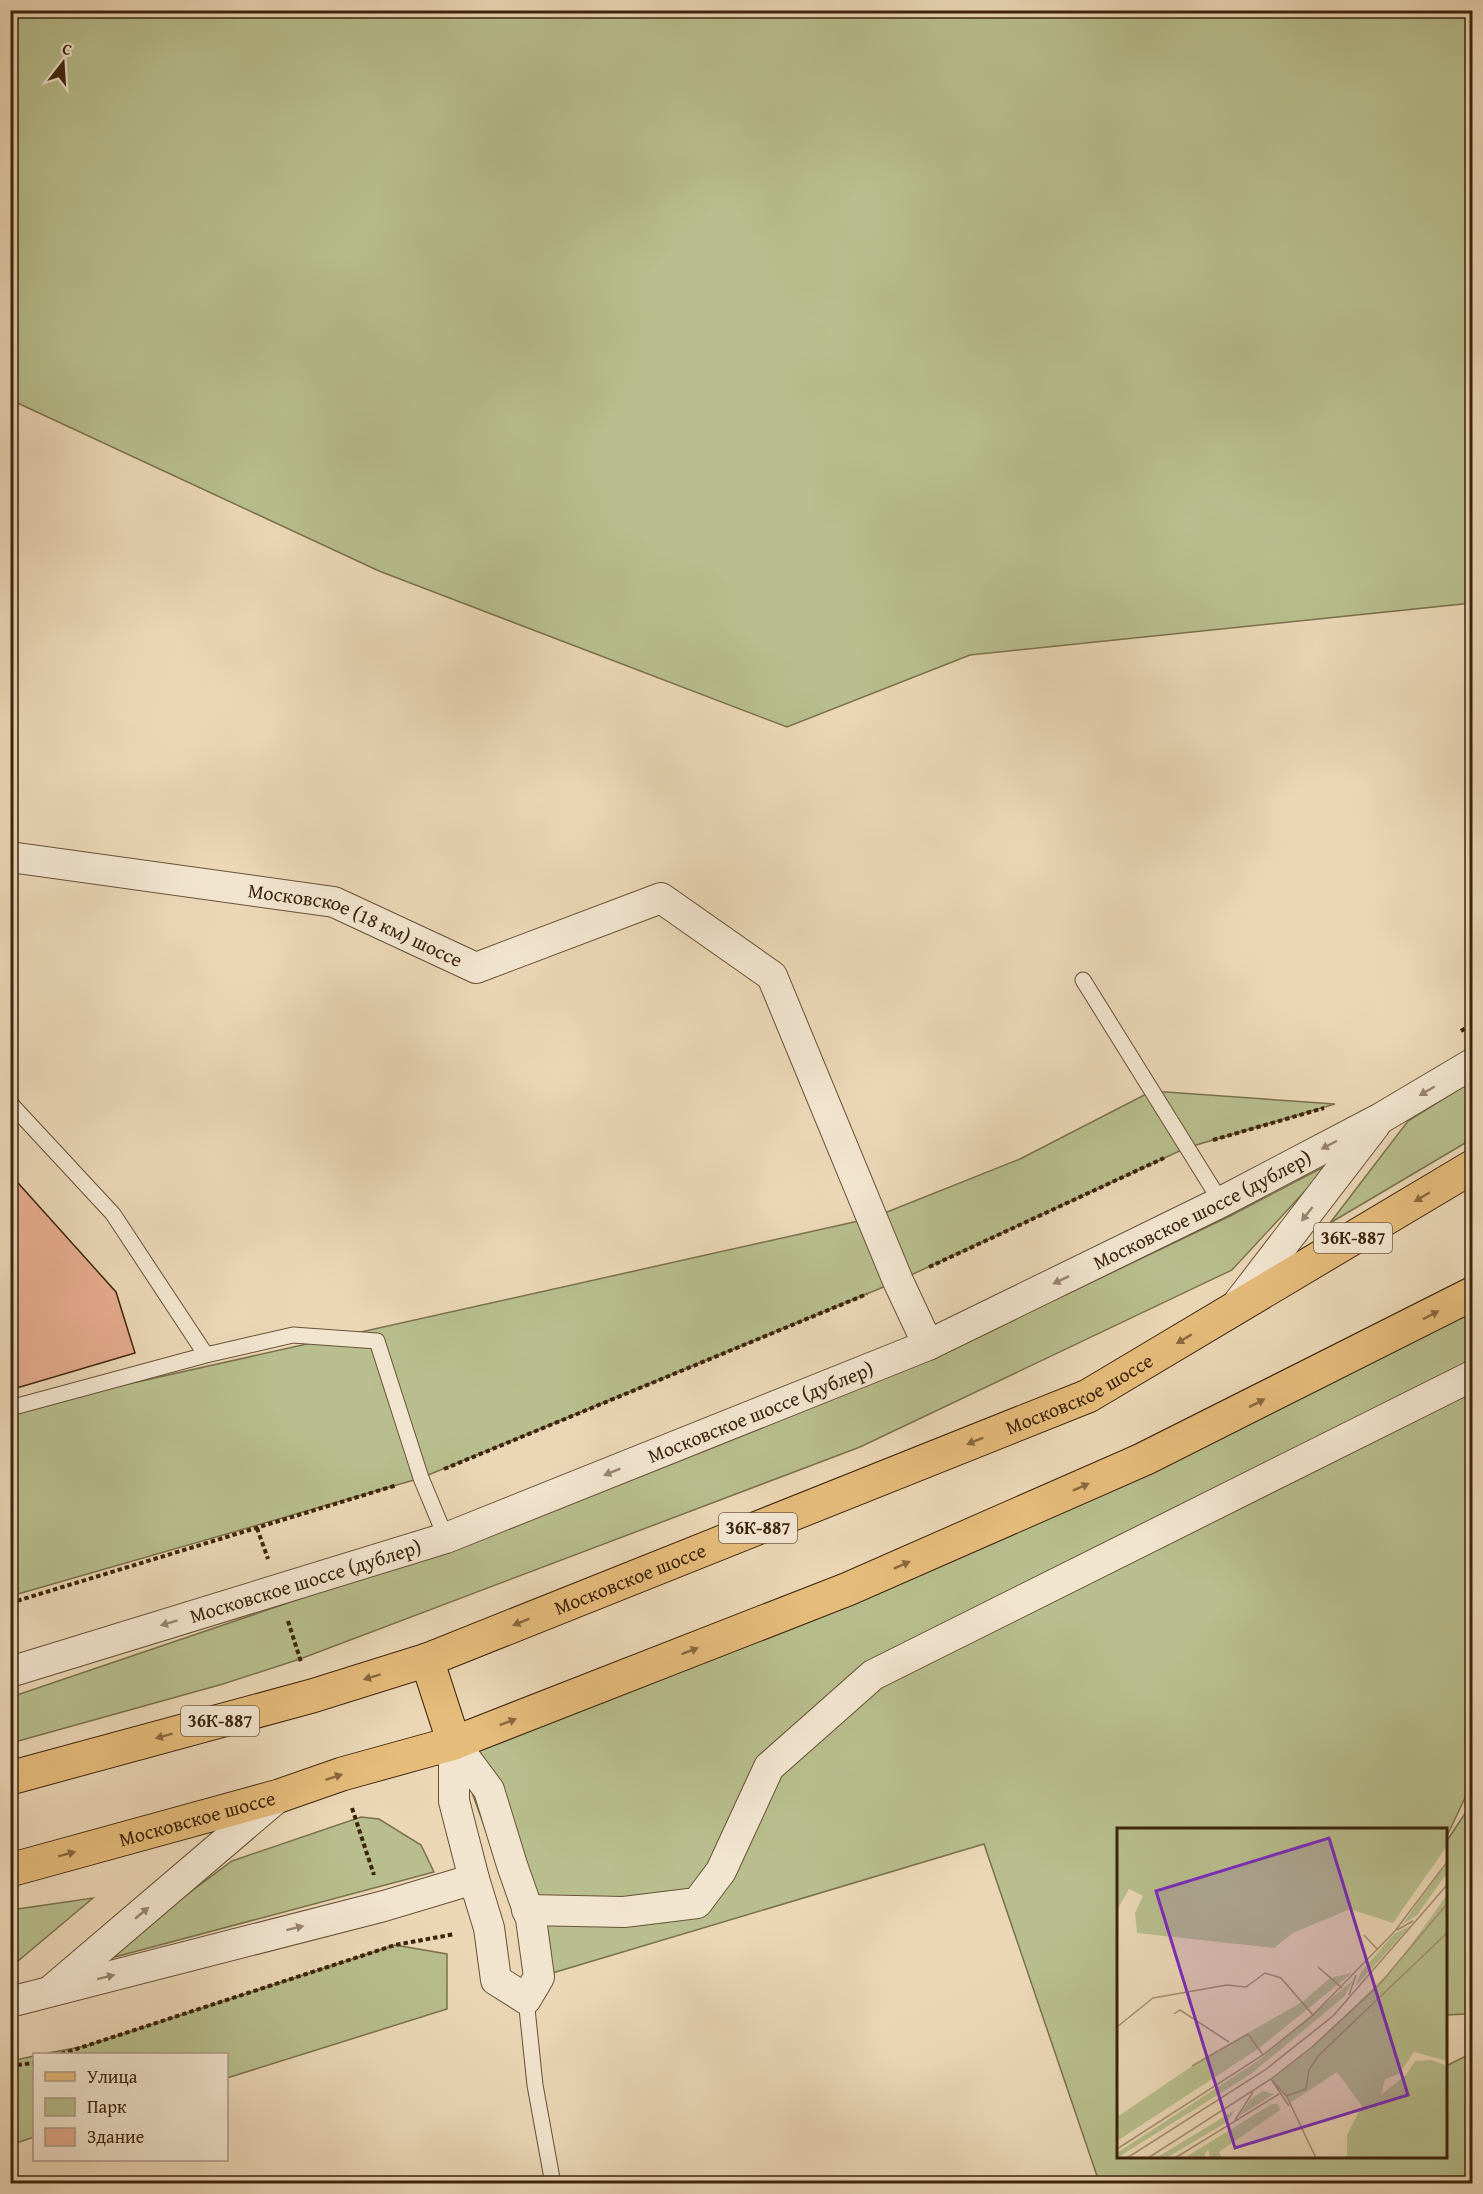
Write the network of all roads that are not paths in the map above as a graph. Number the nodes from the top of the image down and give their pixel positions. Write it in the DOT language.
graph roads {
  1 [pos="10,857"];
  2 [pos="1083,980"];
  3 [pos="1473,1065"];
  4 [pos="10,1103"];
  5 [pos="1381,1118"];
  6 [pos="1473,1167"];
  7 [pos="1221,1202"];
  8 [pos="1473,1294"];
  9 [pos="1234,1309"];
  10 [pos="928,1345"];
  11 [pos="206,1355"];
  12 [pos="1473,1376"];
  13 [pos="10,1408"];
  14 [pos="446,1538"];
  15 [pos="428,1660"];
  16 [pos="10,1672"];
  17 [pos="454,1743"];
  18 [pos="10,1778"];
  19 [pos="279,1796"];
  20 [pos="10,1870"];
  21 [pos="474,1879"];
  22 [pos="527,1910"];
  23 [pos="49,1991"];
  24 [pos="526,1999"];
  25 [pos="10,2001"];
  26 [pos="554,2184"];
  1 -- 10 [label="street, Московское (18 км) шоссе"];
  2 -- 7 [label="lane"];
  3 -- 5 [label="street, Московское шоссе (дублер), one-way"];
  4 -- 11 [label="lane"];
  5 -- 7 [label="street, Московское шоссе (дублер), one-way"];
  5 -- 9 [label="street, one-way"];
  6 -- 9 [label="main road, Московское шоссе / 36К-887, one-way"];
  7 -- 10 [label="street, Московское шоссе (дублер), one-way"];
  17 -- 8 [label="main road, Московское шоссе, one-way"];
  9 -- 15 [label="main road, Московское шоссе / 36К-887, one-way"];
  10 -- 14 [label="street, Московское шоссе (дублер), one-way"];
  11 -- 13 [label="lane"];
  11 -- 14 [label="lane"];
  12 -- 22 [label="street"];
  14 -- 16 [label="street, Московское шоссе (дублер), one-way"];
  15 -- 17 [label="main road"];
  15 -- 18 [label="main road, Московское шоссе / 36К-887, one-way"];
  19 -- 17 [label="main road, Московское шоссе, one-way"];
  17 -- 21 [label="street"];
  17 -- 22 [label="street"];
  20 -- 19 [label="main road, Московское шоссе, one-way"];
  23 -- 19 [label="street, one-way"];
  23 -- 21 [label="street, one-way"];
  21 -- 24 [label="street"];
  22 -- 24 [label="street"];
  23 -- 25 [label="street"];
  24 -- 26 [label="lane"];
}
